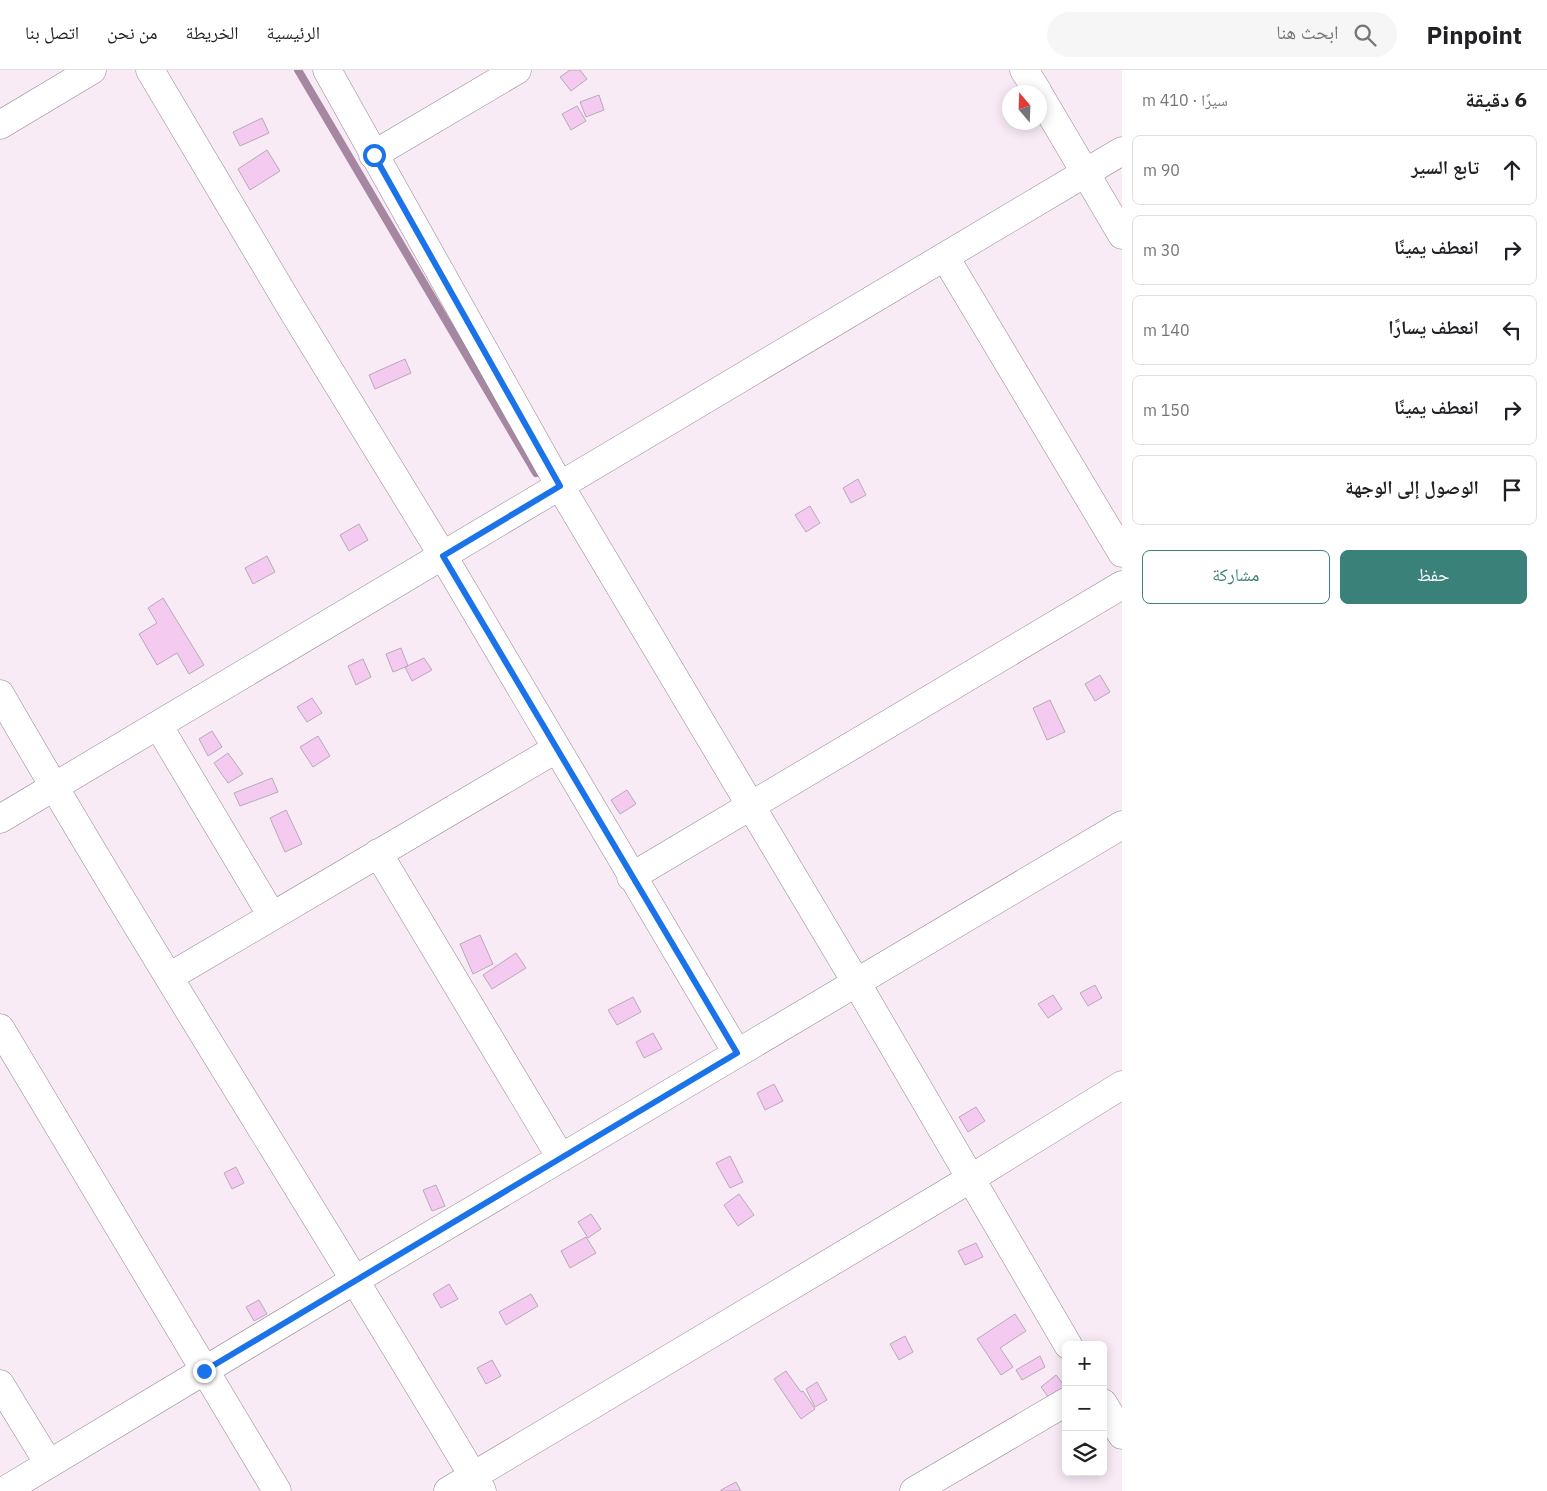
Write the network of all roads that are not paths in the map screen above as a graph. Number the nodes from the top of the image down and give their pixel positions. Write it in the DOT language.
graph roads {
  1 [pos="92,70"];
  2 [pos="150,70"];
  3 [pos="327,70"];
  4 [pos="517,70"];
  5 [pos="1024,70"];
  6 [pos="1033,85"];
  7 [pos="1047,108"];
  8 [pos="0,125"];
  9 [pos="1122,151"];
  10 [pos="374,155"];
  11 [pos="1085,173"];
  12 [pos="1122,235"];
  13 [pos="945,257"];
  14 [pos="560,486"];
  15 [pos="1122,553"];
  16 [pos="443,556"];
  17 [pos="1122,585"];
  18 [pos="0,694"];
  19 [pos="158,725"];
  20 [pos="556,749"];
  21 [pos="54,787"];
  22 [pos="751,806"];
  23 [pos="0,819"];
  24 [pos="1122,825"];
  25 [pos="378,854"];
  26 [pos="631,877"];
  27 [pos="272,916"];
  28 [pos="169,976"];
  29 [pos="856,982"];
  30 [pos="0,1028"];
  31 [pos="737,1053"];
  32 [pos="1122,1085"];
  33 [pos="561,1158"];
  34 [pos="970,1179"];
  35 [pos="355,1280"];
  36 [pos="1066,1341"];
  37 [pos="204,1371"];
  38 [pos="0,1384"];
  39 [pos="1062,1404"];
  40 [pos="1107,1410"];
  41 [pos="1122,1435"];
  42 [pos="49,1464"];
  43 [pos="477,1483"];
  44 [pos="4,1491"];
  45 [pos="276,1491"];
  46 [pos="448,1491"];
  47 [pos="914,1491"];
  1 -- 8 [label="street"];
  2 -- 16 [label="street"];
  3 -- 10 [label="street"];
  4 -- 10 [label="street"];
  5 -- 6 [label="street"];
  7 -- 11 [label="street"];
  9 -- 11 [label="street"];
  10 -- 14 [label="street"];
  11 -- 12 [label="street"];
  11 -- 13 [label="street"];
  13 -- 14 [label="street"];
  13 -- 15 [label="street"];
  14 -- 16 [label="street"];
  14 -- 22 [label="street"];
  16 -- 19 [label="street"];
  16 -- 20 [label="street"];
  17 -- 22 [label="street"];
  18 -- 21 [label="street"];
  19 -- 21 [label="street"];
  19 -- 27 [label="street"];
  20 -- 25 [label="street"];
  20 -- 26 [label="street"];
  21 -- 23 [label="street"];
  21 -- 28 [label="street"];
  22 -- 26 [label="street"];
  22 -- 29 [label="street"];
  24 -- 29 [label="street"];
  25 -- 27 [label="street"];
  25 -- 33 [label="street"];
  26 -- 31 [label="street"];
  27 -- 28 [label="street"];
  28 -- 35 [label="street"];
  29 -- 31 [label="street"];
  29 -- 34 [label="street"];
  30 -- 37 [label="street"];
  31 -- 33 [label="street"];
  32 -- 34 [label="street"];
  33 -- 35 [label="street"];
  34 -- 36 [label="street"];
  34 -- 43 [label="street"];
  35 -- 37 [label="street"];
  35 -- 43 [label="street"];
  37 -- 42 [label="street"];
  37 -- 45 [label="street"];
  38 -- 42 [label="street"];
  39 -- 47 [label="street"];
  40 -- 41 [label="street"];
  42 -- 44 [label="street"];
  43 -- 46 [label="street"];
}
